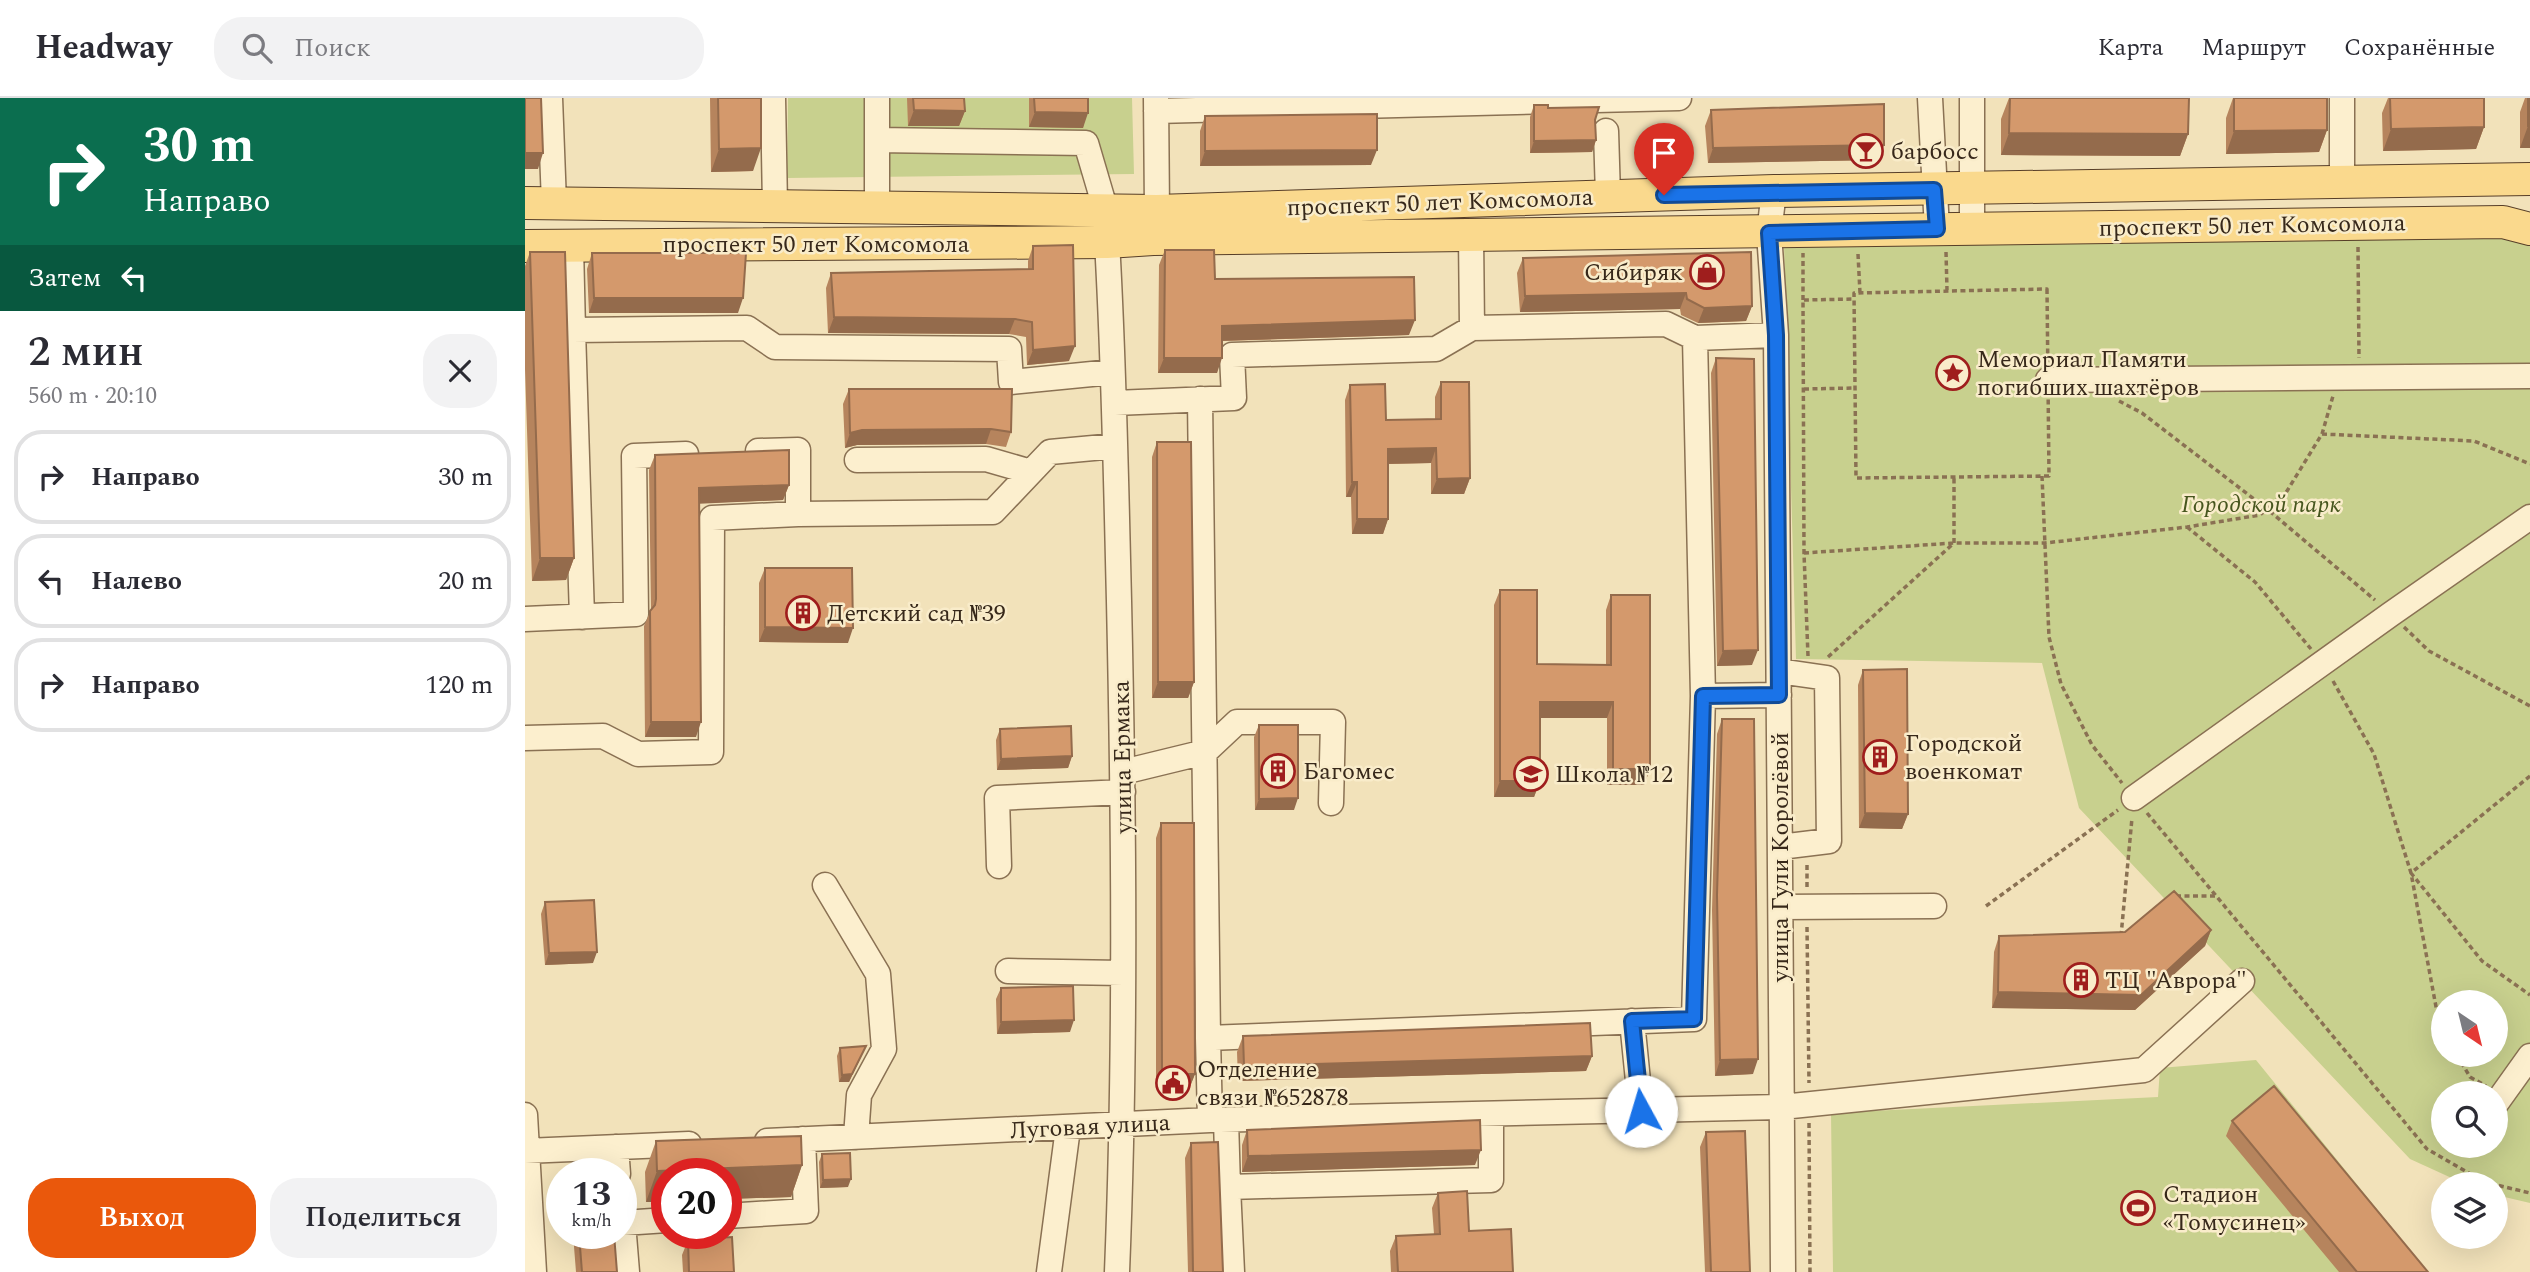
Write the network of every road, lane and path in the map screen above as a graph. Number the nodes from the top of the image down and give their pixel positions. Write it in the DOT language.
graph roads {
  1 [pos="550,98"];
  2 [pos="773,98"];
  3 [pos="877,98"];
  4 [pos="1679,98"];
  5 [pos="1930,98"];
  6 [pos="1972,98"];
  7 [pos="2341,98"];
  8 [pos="1574,99"];
  9 [pos="1445,101"];
  10 [pos="1156,104"];
  11 [pos="1606,131"];
  12 [pos="877,140"];
  13 [pos="2530,179"];
  14 [pos="2342,182"];
  15 [pos="1972,188"];
  16 [pos="1934,190"];
  17 [pos="1773,191"];
  18 [pos="1608,196"];
  19 [pos="540,203"];
  20 [pos="775,206"];
  21 [pos="877,207"];
  22 [pos="1157,211"];
  23 [pos="2358,224"];
  24 [pos="1107,226"];
  25 [pos="2530,229"];
  26 [pos="1972,230"];
  27 [pos="1769,233"];
  28 [pos="1471,235"];
  29 [pos="1941,240"];
  30 [pos="525,246"];
  31 [pos="572,246"];
  32 [pos="1858,251"];
  33 [pos="1947,290"];
  34 [pos="1860,293"];
  35 [pos="1472,328"];
  36 [pos="573,330"];
  37 [pos="1776,335"];
  38 [pos="1695,338"];
  39 [pos="1112,372"];
  40 [pos="2530,376"];
  41 [pos="2349,378"];
  42 [pos="2048,380"];
  43 [pos="1855,388"];
  44 [pos="1803,389"];
  45 [pos="2109,396"];
  46 [pos="1200,399"];
  47 [pos="1115,402"];
  48 [pos="2322,434"];
  49 [pos="1115,446"];
  50 [pos="730,453"];
  51 [pos="702,454"];
  52 [pos="857,460"];
  53 [pos="2530,464"];
  54 [pos="1031,472"];
  55 [pos="2042,476"];
  56 [pos="1954,477"];
  57 [pos="2267,509"];
  58 [pos="799,513"];
  59 [pos="2530,517"];
  60 [pos="2187,527"];
  61 [pos="1954,543"];
  62 [pos="2045,543"];
  63 [pos="1804,553"];
  64 [pos="2391,614"];
  65 [pos="582,617"];
  66 [pos="525,619"];
  67 [pos="2322,663"];
  68 [pos="1808,675"];
  69 [pos="1779,683"];
  70 [pos="1703,696"];
  71 [pos="2530,706"];
  72 [pos="525,738"];
  73 [pos="1205,752"];
  74 [pos="2530,776"];
  75 [pos="1123,782"];
  76 [pos="2134,798"];
  77 [pos="1331,803"];
  78 [pos="1780,847"];
  79 [pos="999,866"];
  80 [pos="2411,873"];
  81 [pos="825,885"];
  82 [pos="2216,896"];
  83 [pos="2169,897"];
  84 [pos="1934,906"];
  85 [pos="1986,906"];
  86 [pos="1781,907"];
  87 [pos="2119,948"];
  88 [pos="1008,971"];
  89 [pos="1123,973"];
  90 [pos="2242,981"];
  91 [pos="2433,990"];
  92 [pos="2530,995"];
  93 [pos="1632,1021"];
  94 [pos="1209,1038"];
  95 [pos="2530,1056"];
  96 [pos="2508,1087"];
  97 [pos="1782,1107"];
  98 [pos="1641,1111"];
  99 [pos="1491,1114"];
  100 [pos="525,1115"];
  101 [pos="1218,1120"];
  102 [pos="1123,1123"];
  103 [pos="1068,1128"];
  104 [pos="856,1137"];
  105 [pos="803,1139"];
  106 [pos="749,1142"];
  107 [pos="709,1143"];
  108 [pos="616,1147"];
  109 [pos="526,1151"];
  110 [pos="617,1158"];
  111 [pos="1228,1187"];
  112 [pos="2530,1193"];
  113 [pos="742,1215"];
  114 [pos="529,1245"];
  115 [pos="625,1249"];
  116 [pos="534,1272"];
  117 [pos="627,1272"];
  118 [pos="1049,1272"];
  119 [pos="1117,1272"];
  120 [pos="1232,1272"];
  121 [pos="1783,1272"];
  1 -- 19 [label="street"];
  2 -- 20 [label="street"];
  3 -- 12 [label="street"];
  4 -- 8 [label="street"];
  5 -- 16 [label="street"];
  6 -- 15 [label="street"];
  7 -- 14 [label="street"];
  8 -- 9 [label="street"];
  9 -- 10 [label="street"];
  10 -- 22 [label="street"];
  11 -- 18 [label="street"];
  12 -- 21 [label="street"];
  12 -- 24 [label="street, улица Ермака"];
  13 -- 14 [label="main road, проспект 50 лет Комсомола"];
  14 -- 15 [label="main road, проспект 50 лет Комсомола"];
  15 -- 16 [label="main road, проспект 50 лет Комсомола"];
  15 -- 26 [label="street"];
  16 -- 17 [label="main road, проспект 50 лет Комсомола"];
  16 -- 29 [label="street"];
  17 -- 18 [label="main road, проспект 50 лет Комсомола"];
  17 -- 27 [label="street"];
  18 -- 22 [label="main road, проспект 50 лет Комсомола"];
  19 -- 20 [label="main road, проспект 50 лет Комсомола"];
  20 -- 21 [label="main road, проспект 50 лет Комсомола"];
  21 -- 24 [label="main road, проспект 50 лет Комсомола"];
  22 -- 24 [label="main road, проспект 50 лет Комсомола"];
  23 -- 25 [label="main road, проспект 50 лет Комсомола"];
  23 -- 26 [label="main road, проспект 50 лет Комсомола"];
  23 -- 41 [label="path"];
  24 -- 28 [label="main road, проспект 50 лет Комсомола"];
  24 -- 31 [label="main road, проспект 50 лет Комсомола"];
  24 -- 39 [label="street, улица Ермака"];
  26 -- 29 [label="main road, проспект 50 лет Комсомола"];
  27 -- 28 [label="main road, проспект 50 лет Комсомола"];
  27 -- 29 [label="main road, проспект 50 лет Комсомола"];
  27 -- 37 [label="street, улица Гули Королёвой"];
  28 -- 35 [label="street"];
  29 -- 33 [label="path"];
  30 -- 31 [label="main road, проспект 50 лет Комсомола"];
  31 -- 36 [label="street"];
  32 -- 34 [label="path"];
  33 -- 34 [label="path"];
  33 -- 42 [label="path"];
  34 -- 43 [label="path"];
  35 -- 38 [label="street"];
  35 -- 46 [label="street"];
  36 -- 39 [label="street"];
  36 -- 65 [label="street"];
  37 -- 38 [label="street"];
  37 -- 69 [label="street, улица Гули Королёвой"];
  38 -- 70 [label="street"];
  39 -- 47 [label="street, улица Ермака"];
  40 -- 41 [label="street"];
  41 -- 42 [label="street"];
  41 -- 48 [label="path"];
  42 -- 55 [label="path"];
  43 -- 44 [label="path"];
  43 -- 56 [label="path"];
  45 -- 57 [label="path"];
  46 -- 47 [label="street"];
  46 -- 73 [label="street"];
  47 -- 49 [label="street, улица Ермака"];
  48 -- 53 [label="path"];
  48 -- 57 [label="path"];
  49 -- 54 [label="street"];
  49 -- 75 [label="street, улица Ермака"];
  50 -- 58 [label="street"];
  51 -- 65 [label="street"];
  52 -- 54 [label="street"];
  54 -- 58 [label="street"];
  55 -- 56 [label="path"];
  55 -- 62 [label="path"];
  56 -- 61 [label="path"];
  57 -- 60 [label="path"];
  57 -- 64 [label="path"];
  58 -- 72 [label="street"];
  59 -- 64 [label="street"];
  60 -- 62 [label="path"];
  60 -- 67 [label="path"];
  61 -- 62 [label="path"];
  61 -- 63 [label="path"];
  61 -- 68 [label="path"];
  62 -- 76 [label="path"];
  64 -- 67 [label="street"];
  64 -- 71 [label="path"];
  65 -- 66 [label="street"];
  67 -- 76 [label="street"];
  67 -- 80 [label="path"];
  68 -- 69 [label="street"];
  68 -- 78 [label="street"];
  69 -- 70 [label="street"];
  69 -- 78 [label="street, улица Гули Королёвой"];
  70 -- 93 [label="street"];
  73 -- 75 [label="street"];
  73 -- 77 [label="street"];
  73 -- 94 [label="street"];
  74 -- 80 [label="path"];
  75 -- 79 [label="street"];
  75 -- 89 [label="street, улица Ермака"];
  76 -- 82 [label="path"];
  76 -- 85 [label="path"];
  76 -- 87 [label="path"];
  78 -- 86 [label="street, улица Гули Королёвой"];
  80 -- 91 [label="path"];
  80 -- 92 [label="path"];
  81 -- 104 [label="street"];
  82 -- 83 [label="path"];
  82 -- 112 [label="path"];
  84 -- 86 [label="street"];
  86 -- 97 [label="street, улица Гули Королёвой"];
  88 -- 89 [label="street"];
  89 -- 102 [label="street, улица Ермака"];
  90 -- 97 [label="street, Луговая улица"];
  93 -- 94 [label="street"];
  93 -- 98 [label="street"];
  94 -- 101 [label="street"];
  95 -- 96 [label="street"];
  97 -- 98 [label="street, Луговая улица"];
  97 -- 121 [label="street, улица Гули Королёвой"];
  98 -- 99 [label="street, Луговая улица"];
  99 -- 101 [label="street, Луговая улица"];
  99 -- 111 [label="street"];
  100 -- 109 [label="street"];
  101 -- 102 [label="street, Луговая улица"];
  101 -- 111 [label="street"];
  102 -- 103 [label="street, Луговая улица"];
  102 -- 119 [label="street, улица Ермака"];
  103 -- 104 [label="street, Луговая улица"];
  103 -- 118 [label="street"];
  104 -- 105 [label="street, Луговая улица"];
  105 -- 106 [label="street, Луговая улица"];
  105 -- 113 [label="street"];
  107 -- 108 [label="street"];
  108 -- 109 [label="street"];
  108 -- 110 [label="street"];
  109 -- 114 [label="street"];
  111 -- 120 [label="street"];
  114 -- 116 [label="street"];
  115 -- 117 [label="street"];
}
